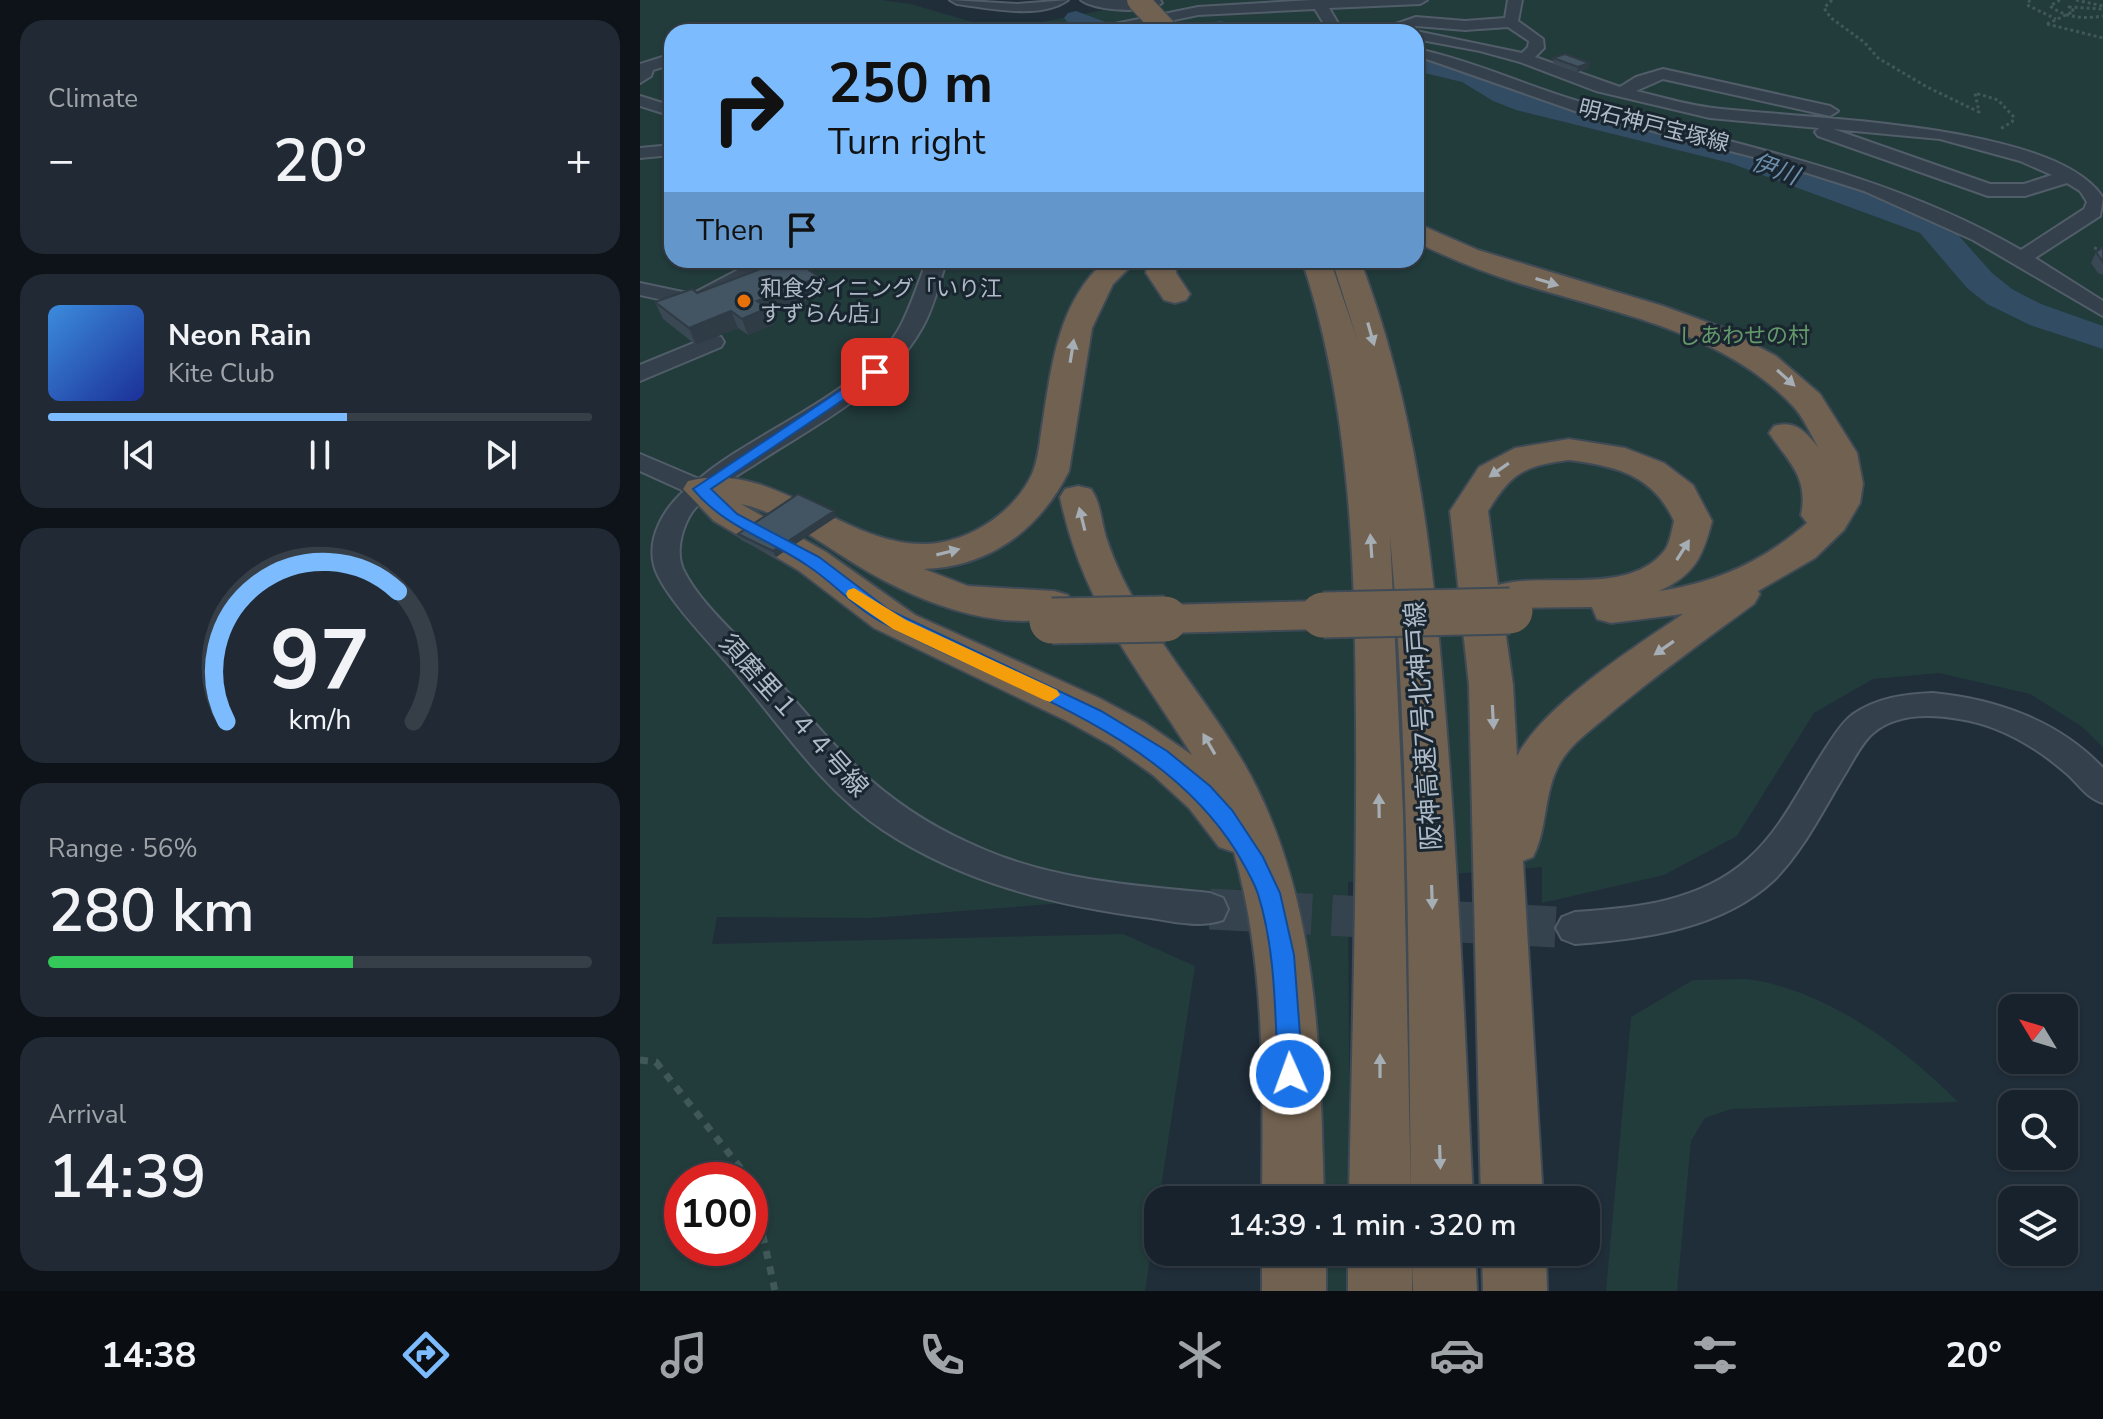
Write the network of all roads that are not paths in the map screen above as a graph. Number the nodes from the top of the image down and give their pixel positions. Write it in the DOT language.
graph roads {
  1 [pos="957,0"];
  2 [pos="1061,0"];
  3 [pos="1088,0"];
  4 [pos="1138,0"];
  5 [pos="1167,0"];
  6 [pos="1193,0"];
  7 [pos="1320,2"];
  8 [pos="1380,20"];
  9 [pos="1425,20"];
  10 [pos="1131,24"];
  11 [pos="1160,24"];
  12 [pos="1188,24"];
  13 [pos="1330,24"];
  14 [pos="1388,24"];
  15 [pos="1525,28"];
  16 [pos="1424,57"];
  17 [pos="664,61"];
  18 [pos="640,78"];
  19 [pos="1635,86"];
  20 [pos="1759,99"];
  21 [pos="640,101"];
  22 [pos="664,108"];
  23 [pos="2049,142"];
  24 [pos="1868,143"];
  25 [pos="1979,146"];
  26 [pos="664,151"];
  27 [pos="640,153"];
  28 [pos="1936,164"];
  29 [pos="2013,183"];
  30 [pos="2055,185"];
  31 [pos="2098,214"];
  32 [pos="1424,235"];
  33 [pos="1447,247"];
  34 [pos="2020,259"];
  35 [pos="758,268"];
  36 [pos="934,268"];
  37 [pos="1114,268"];
  38 [pos="1161,268"];
  39 [pos="1318,268"];
  40 [pos="1349,268"];
  41 [pos="1501,288"];
  42 [pos="640,289"];
  43 [pos="1175,294"];
  44 [pos="2103,310"];
  45 [pos="713,342"];
  46 [pos="640,374"];
  47 [pos="1786,433"];
  48 [pos="640,462"];
  49 [pos="701,489"];
  50 [pos="1078,497"];
  51 [pos="829,550"];
  52 [pos="1793,556"];
  53 [pos="1509,603"];
  54 [pos="2103,790"];
  55 [pos="1269,893"];
  56 [pos="1210,909"];
  57 [pos="1575,928"];
  58 [pos="1509,1107"];
  59 [pos="1293,1186"];
  60 [pos="1380,1186"];
  61 [pos="1442,1186"];
  62 [pos="1512,1186"];
  63 [pos="1294,1266"];
  64 [pos="1380,1266"];
  65 [pos="1444,1266"];
  66 [pos="1514,1266"];
  67 [pos="1294,1291"];
  68 [pos="1380,1291"];
  69 [pos="1445,1291"];
  70 [pos="1515,1291"];
  1 -- 2 [label="street"];
  3 -- 6 [label="street"];
  4 -- 11 [label="highway, bridge"];
  5 -- 12 [label="highway"];
  7 -- 9 [label="street"];
  7 -- 10 [label="street"];
  7 -- 13 [label="street"];
  8 -- 14 [label="street"];
  9 -- 15 [label="street"];
  9 -- 15 [label="street"];
  15 -- 19 [label="street"];
  16 -- 34 [label="street, 明石神戸宝塚線"];
  17 -- 18 [label="street"];
  19 -- 20 [label="street"];
  19 -- 20 [label="street"];
  20 -- 24 [label="street"];
  21 -- 22 [label="street"];
  23 -- 29 [label="street"];
  24 -- 25 [label="street"];
  24 -- 28 [label="street"];
  25 -- 28 [label="street"];
  25 -- 29 [label="street"];
  26 -- 27 [label="street"];
  28 -- 29 [label="street"];
  29 -- 30 [label="street"];
  29 -- 30 [label="street"];
  30 -- 31 [label="street"];
  31 -- 34 [label="street"];
  32 -- 33 [label="highway"];
  33 -- 41 [label="highway"];
  33 -- 52 [label="highway, one-way"];
  34 -- 44 [label="street, 明石神戸宝塚線"];
  35 -- 42 [label="street"];
  36 -- 49 [label="street, 須磨里１４４号線"];
  51 -- 37 [label="highway, one-way"];
  38 -- 43 [label="highway"];
  60 -- 39 [label="highway, 阪神高速7号北神戸線, one-way"];
  40 -- 61 [label="highway, 阪神高速7号北神戸線, one-way"];
  45 -- 46 [label="street"];
  47 -- 52 [label="highway"];
  48 -- 49 [label="street"];
  49 -- 51 [label="highway"];
  49 -- 56 [label="street, 須磨里１４４号線"];
  55 -- 50 [label="highway, one-way"];
  51 -- 53 [label="highway, bridge"];
  51 -- 55 [label="highway"];
  52 -- 53 [label="highway"];
  52 -- 58 [label="highway, one-way"];
  53 -- 58 [label="highway, one-way"];
  54 -- 57 [label="street"];
  55 -- 59 [label="highway"];
  58 -- 62 [label="highway"];
  63 -- 67 [label="highway"];
  64 -- 68 [label="highway"];
  65 -- 69 [label="highway"];
  66 -- 70 [label="highway"];
}
